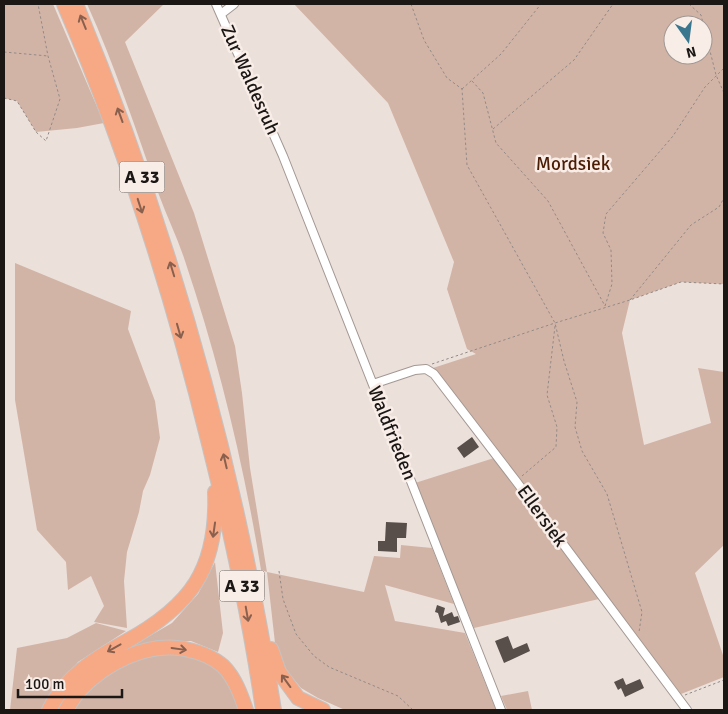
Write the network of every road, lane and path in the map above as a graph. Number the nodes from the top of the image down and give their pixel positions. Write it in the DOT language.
graph roads {
  1 [pos="38,4"];
  2 [pos="64,4"];
  3 [pos="76,4"];
  4 [pos="216,4"];
  5 [pos="234,4"];
  6 [pos="411,4"];
  7 [pos="541,4"];
  8 [pos="613,4"];
  9 [pos="689,4"];
  10 [pos="221,14"];
  11 [pos="4,52"];
  12 [pos="48,56"];
  13 [pos="724,68"];
  14 [pos="716,75"];
  15 [pos="472,82"];
  16 [pos="462,89"];
  17 [pos="724,94"];
  18 [pos="4,98"];
  19 [pos="492,129"];
  20 [pos="283,156"];
  21 [pos="724,198"];
  22 [pos="724,284"];
  23 [pos="630,300"];
  24 [pos="605,307"];
  25 [pos="555,323"];
  26 [pos="426,369"];
  27 [pos="373,384"];
  28 [pos="214,464"];
  29 [pos="516,481"];
  30 [pos="279,571"];
  31 [pos="255,594"];
  32 [pos="638,646"];
  33 [pos="724,680"];
  34 [pos="678,698"];
  35 [pos="49,710"];
  36 [pos="66,710"];
  37 [pos="246,710"];
  38 [pos="263,710"];
  39 [pos="274,710"];
  40 [pos="323,710"];
  41 [pos="413,710"];
  42 [pos="501,710"];
  43 [pos="687,710"];
  1 -- 12 [label="path"];
  2 -- 28 [label="highway, A 33, one-way"];
  31 -- 3 [label="highway, A 33, one-way"];
  4 -- 10 [label="street, Zur Waldesruh"];
  5 -- 10 [label="street"];
  6 -- 16 [label="path"];
  7 -- 15 [label="path"];
  8 -- 19 [label="path"];
  9 -- 14 [label="path"];
  10 -- 20 [label="street, Zur Waldesruh"];
  11 -- 12 [label="path"];
  12 -- 18 [label="path"];
  13 -- 14 [label="path"];
  14 -- 17 [label="path"];
  14 -- 24 [label="path"];
  15 -- 16 [label="path"];
  15 -- 19 [label="path"];
  16 -- 25 [label="path"];
  19 -- 24 [label="path"];
  20 -- 27 [label="street, Waldfrieden"];
  21 -- 23 [label="path"];
  22 -- 23 [label="path"];
  23 -- 24 [label="path"];
  24 -- 25 [label="path"];
  25 -- 26 [label="path"];
  25 -- 29 [label="path"];
  25 -- 32 [label="path"];
  26 -- 27 [label="street"];
  26 -- 29 [label="street, Ellersiek"];
  27 -- 42 [label="street, Waldfrieden"];
  28 -- 35 [label="highway, one-way"];
  28 -- 38 [label="highway, A 33, one-way"];
  29 -- 32 [label="street, Ellersiek"];
  30 -- 41 [label="path"];
  31 -- 39 [label="highway, A 33"];
  40 -- 31 [label="highway, one-way"];
  32 -- 34 [label="street, Ellersiek"];
  33 -- 34 [label="path"];
  34 -- 43 [label="street, Ellersiek"];
  36 -- 37 [label="highway, one-way"];
}
